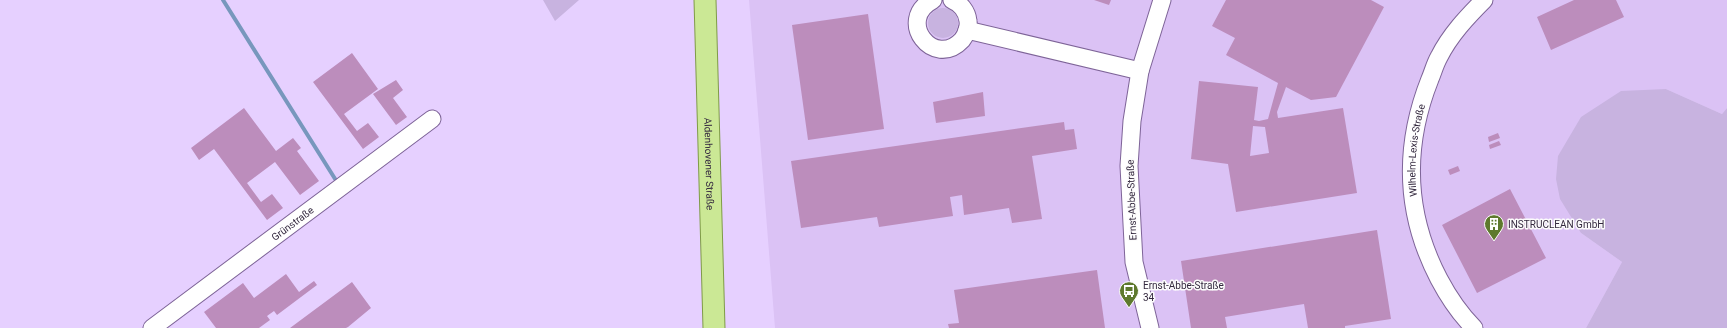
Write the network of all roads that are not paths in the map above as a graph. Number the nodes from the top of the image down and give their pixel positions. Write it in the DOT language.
graph roads {
  1 [pos="705,0"];
  2 [pos="933,0"];
  3 [pos="952,0"];
  4 [pos="1162,0"];
  5 [pos="1484,0"];
  6 [pos="967,30"];
  7 [pos="1140,71"];
  8 [pos="432,118"];
  9 [pos="152,328"];
  10 [pos="714,328"];
  11 [pos="1150,328"];
  12 [pos="1474,328"];
  1 -- 10 [label="main road, Aldenhovener Straße"];
  2 -- 6 [label="street"];
  3 -- 6 [label="street"];
  4 -- 7 [label="street, Ernst-Abbe-Straße"];
  5 -- 12 [label="street, Wilhelm-Lexis-Straße"];
  6 -- 7 [label="street"];
  7 -- 11 [label="street, Ernst-Abbe-Straße"];
  8 -- 9 [label="street, Grünstraße"];
}
